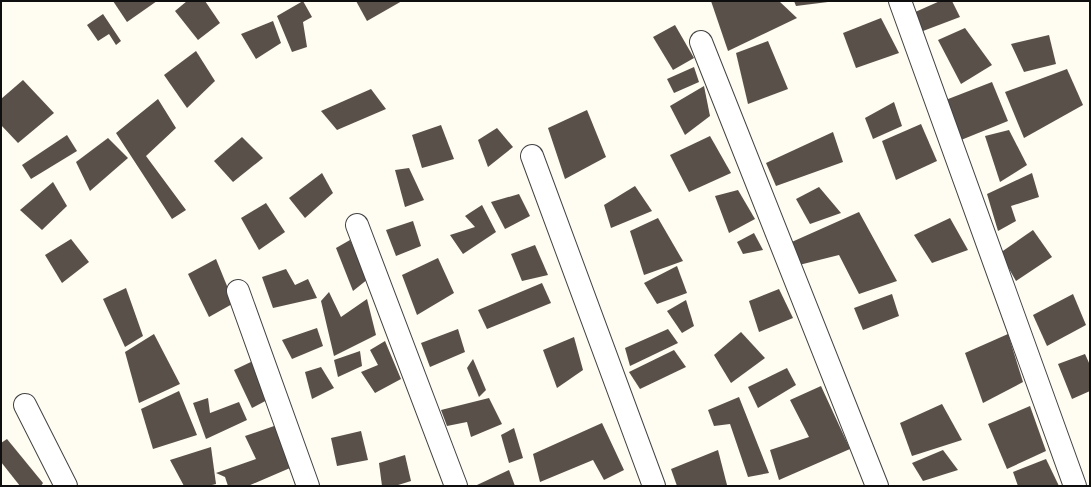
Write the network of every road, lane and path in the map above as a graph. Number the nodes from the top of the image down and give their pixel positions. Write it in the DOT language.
graph roads {
  1 [pos="900,1"];
  2 [pos="701,42"];
  3 [pos="532,156"];
  4 [pos="357,225"];
  5 [pos="238,292"];
  6 [pos="25,405"];
  7 [pos="66,486"];
  8 [pos="308,486"];
  9 [pos="456,486"];
  10 [pos="654,486"];
  11 [pos="877,486"];
  12 [pos="1075,486"];
  1 -- 12 [label="street"];
  2 -- 11 [label="street"];
  3 -- 10 [label="street"];
  4 -- 9 [label="street"];
  5 -- 8 [label="street"];
  6 -- 7 [label="street"];
}
